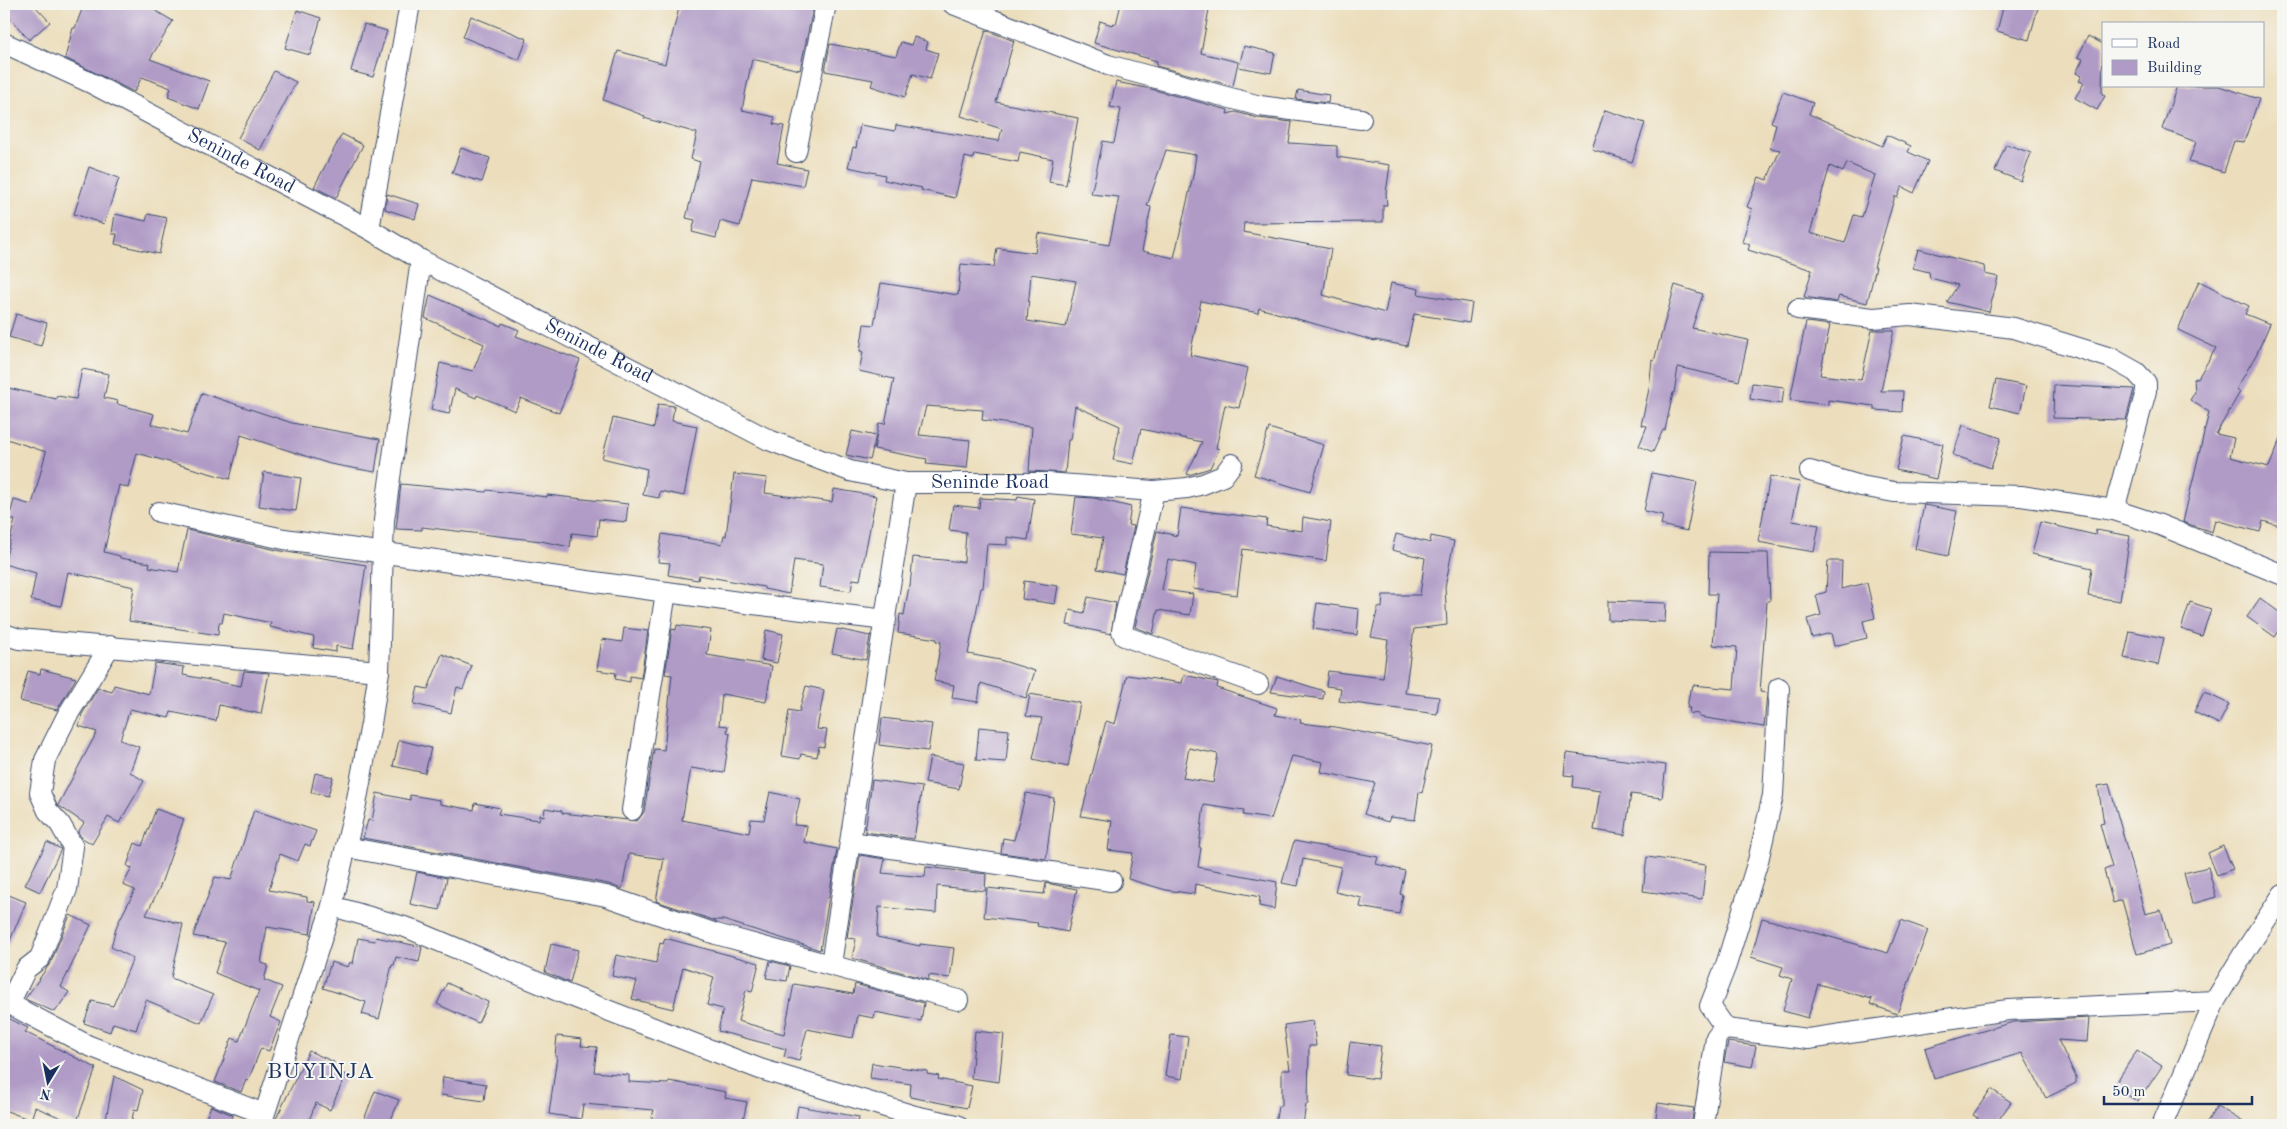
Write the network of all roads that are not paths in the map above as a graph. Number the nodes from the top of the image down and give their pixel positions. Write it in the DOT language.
graph roads {
  1 [pos="410,4"];
  2 [pos="826,4"];
  3 [pos="953,4"];
  4 [pos="4,44"];
  5 [pos="1361,118"];
  6 [pos="796,152"];
  7 [pos="369,229"];
  8 [pos="421,260"];
  9 [pos="1798,309"];
  10 [pos="1232,464"];
  11 [pos="1810,471"];
  12 [pos="906,483"];
  13 [pos="1154,491"];
  14 [pos="2114,510"];
  15 [pos="159,512"];
  16 [pos="382,552"];
  17 [pos="2283,575"];
  18 [pos="666,592"];
  19 [pos="886,620"];
  20 [pos="4,634"];
  21 [pos="110,646"];
  22 [pos="379,671"];
  23 [pos="1258,684"];
  24 [pos="1779,688"];
  25 [pos="632,810"];
  26 [pos="851,842"];
  27 [pos="346,847"];
  28 [pos="1110,881"];
  29 [pos="2283,894"];
  30 [pos="332,906"];
  31 [pos="831,964"];
  32 [pos="958,1000"];
  33 [pos="2215,1001"];
  34 [pos="6,1002"];
  35 [pos="1726,1030"];
  36 [pos="263,1120"];
  37 [pos="957,1125"];
  38 [pos="1703,1125"];
  39 [pos="2162,1125"];
  1 -- 7 [label="street"];
  2 -- 6 [label="street"];
  3 -- 5 [label="street"];
  4 -- 7 [label="street, Seninde Road"];
  7 -- 8 [label="street, Seninde Road"];
  8 -- 12 [label="street, Seninde Road"];
  8 -- 16 [label="street"];
  9 -- 14 [label="street"];
  10 -- 13 [label="street, Seninde Road"];
  11 -- 14 [label="street"];
  12 -- 13 [label="street, Seninde Road"];
  12 -- 19 [label="street"];
  13 -- 23 [label="street"];
  14 -- 17 [label="street"];
  15 -- 16 [label="street"];
  16 -- 18 [label="street"];
  16 -- 22 [label="street"];
  18 -- 19 [label="street"];
  18 -- 25 [label="street"];
  19 -- 26 [label="street"];
  20 -- 21 [label="street"];
  21 -- 22 [label="street"];
  21 -- 34 [label="street"];
  22 -- 27 [label="street"];
  24 -- 35 [label="street"];
  26 -- 28 [label="street"];
  26 -- 31 [label="street"];
  27 -- 30 [label="street"];
  27 -- 31 [label="street"];
  29 -- 33 [label="street"];
  30 -- 36 [label="street"];
  30 -- 37 [label="street"];
  31 -- 32 [label="street"];
  33 -- 35 [label="street"];
  33 -- 39 [label="street"];
  34 -- 36 [label="street"];
  35 -- 38 [label="street"];
}
